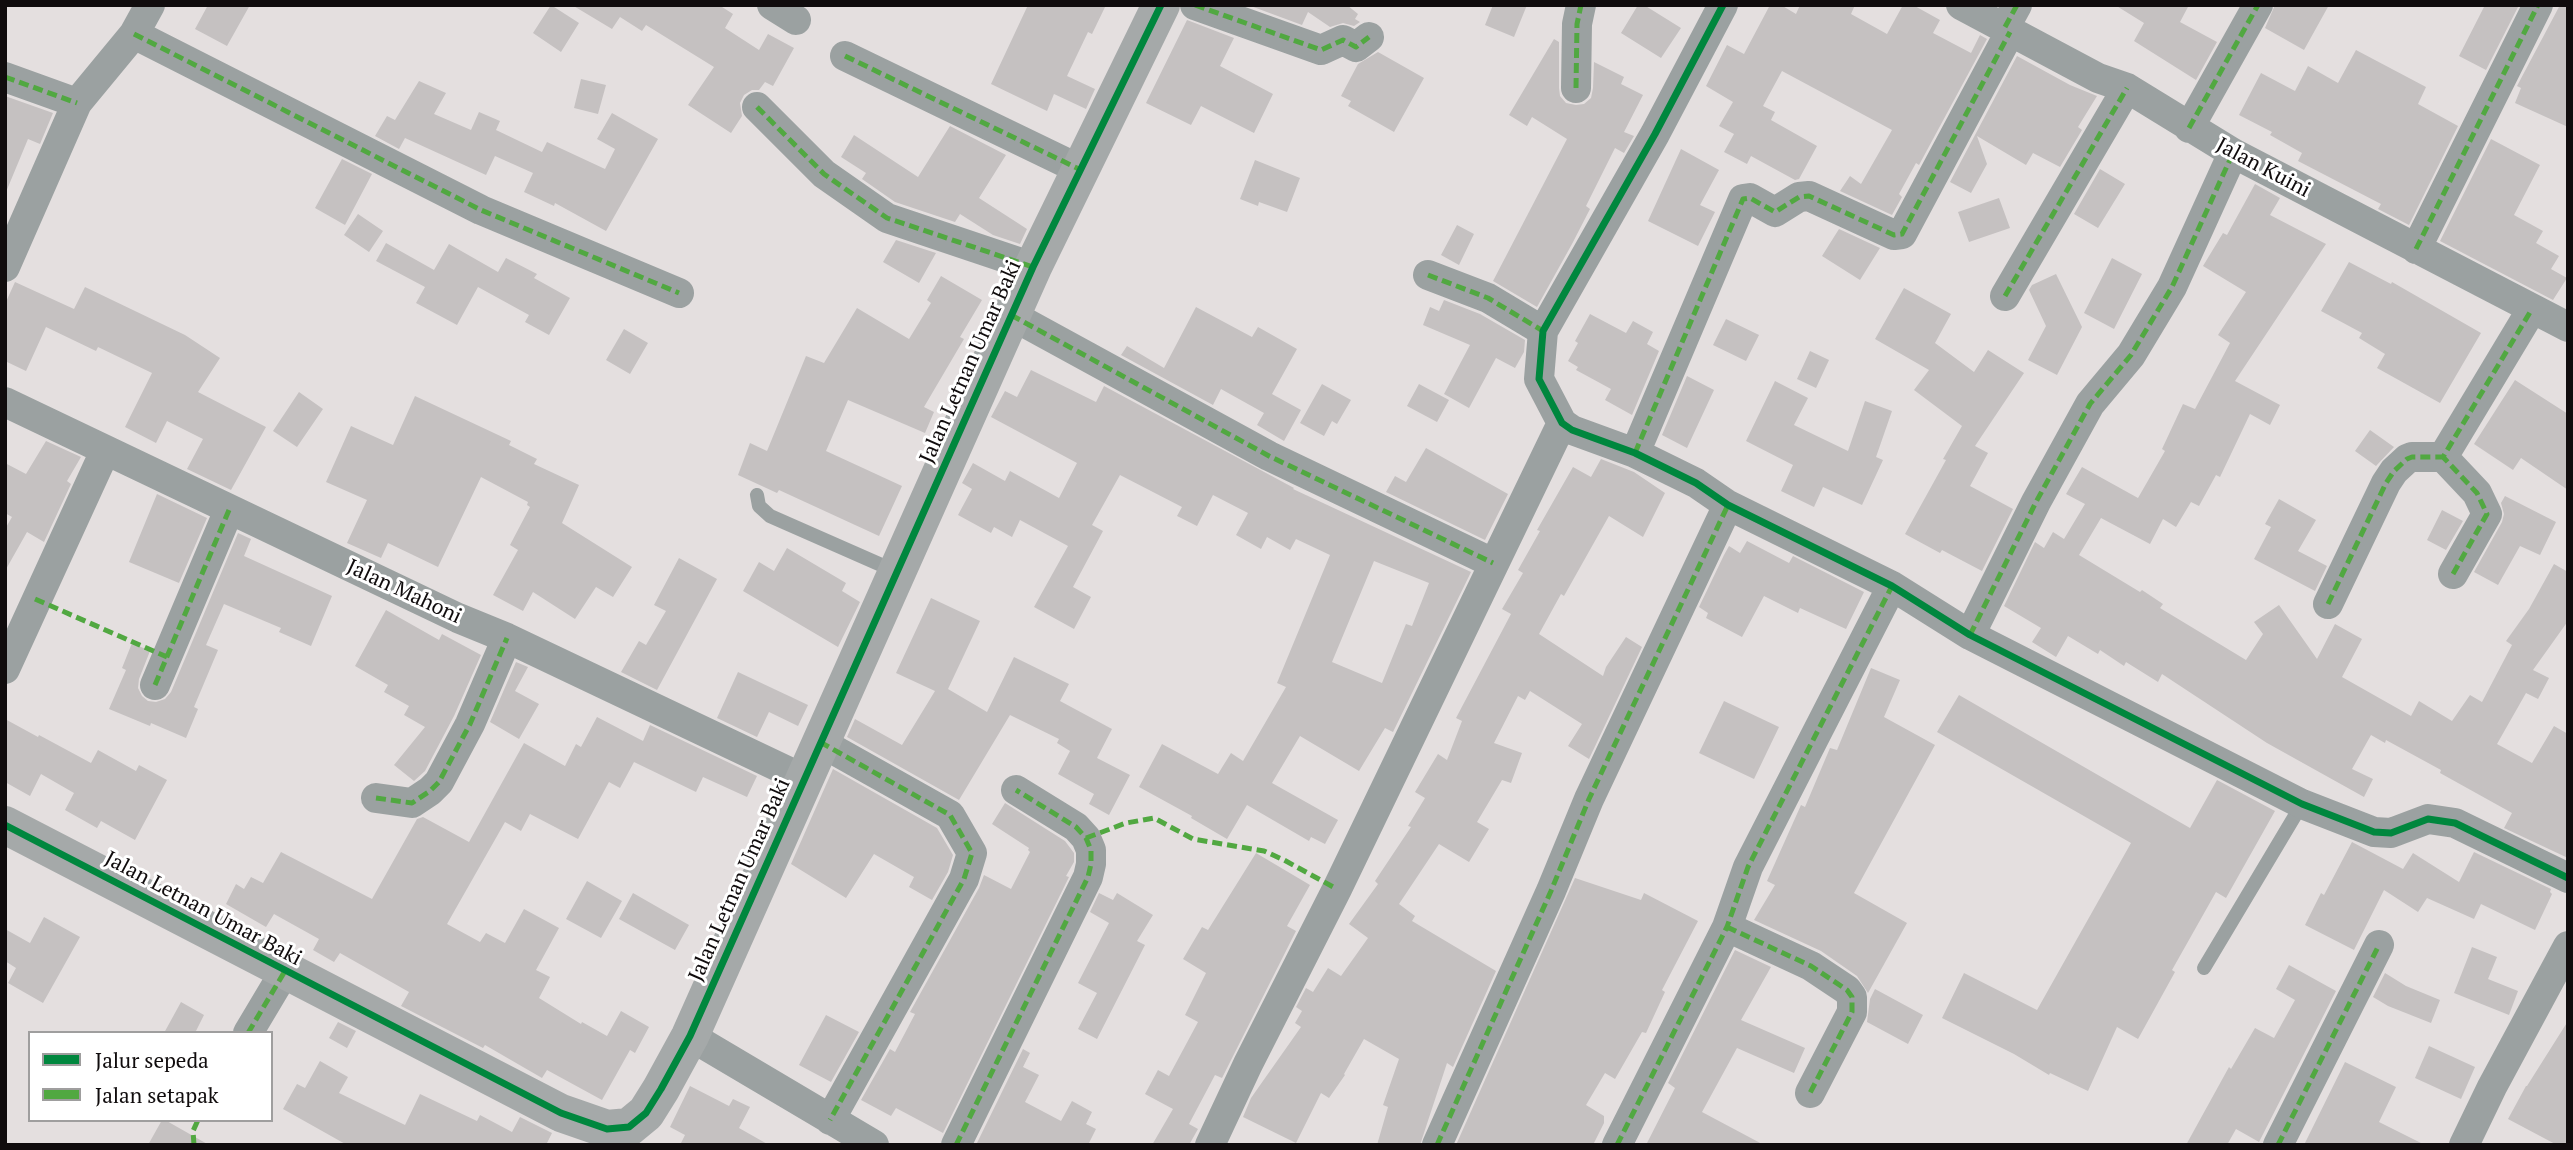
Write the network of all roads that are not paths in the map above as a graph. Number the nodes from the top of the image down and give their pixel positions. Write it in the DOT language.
graph roads {
  1 [pos="150,5"];
  2 [pos="1161,5"];
  3 [pos="1195,5"];
  4 [pos="1581,5"];
  5 [pos="1723,5"];
  6 [pos="1961,5"];
  7 [pos="2258,5"];
  8 [pos="2538,5"];
  9 [pos="2011,22"];
  10 [pos="134,34"];
  11 [pos="1370,37"];
  12 [pos="845,56"];
  13 [pos="5,76"];
  14 [pos="1576,88"];
  15 [pos="2127,88"];
  16 [pos="77,103"];
  17 [pos="757,107"];
  18 [pos="2189,128"];
  19 [pos="2233,153"];
  20 [pos="1079,169"];
  21 [pos="2416,249"];
  22 [pos="5,267"];
  23 [pos="1032,267"];
  24 [pos="1429,275"];
  25 [pos="679,293"];
  26 [pos="2005,296"];
  27 [pos="2532,309"];
  28 [pos="1011,315"];
  29 [pos="2568,327"];
  30 [pos="1544,331"];
  31 [pos="5,402"];
  32 [pos="1562,423"];
  33 [pos="105,451"];
  34 [pos="1635,453"];
  35 [pos="2443,457"];
  36 [pos="757,495"];
  37 [pos="1728,505"];
  38 [pos="229,510"];
  39 [pos="1493,563"];
  40 [pos="897,572"];
  41 [pos="2453,574"];
  42 [pos="1892,586"];
  43 [pos="2328,604"];
  44 [pos="1970,635"];
  45 [pos="506,638"];
  46 [pos="5,669"];
  47 [pos="155,685"];
  48 [pos="820,742"];
  49 [pos="804,779"];
  50 [pos="1016,790"];
  51 [pos="376,798"];
  52 [pos="2302,804"];
  53 [pos="5,825"];
  54 [pos="2568,878"];
  55 [pos="1727,927"];
  56 [pos="2379,945"];
  57 [pos="2568,946"];
  58 [pos="2204,968"];
  59 [pos="285,971"];
  60 [pos="249,1031"];
  61 [pos="690,1036"];
  62 [pos="1810,1093"];
  63 [pos="830,1120"];
  64 [pos="603,1137"];
  65 [pos="874,1145"];
  66 [pos="956,1145"];
  67 [pos="1210,1145"];
  68 [pos="1437,1145"];
  69 [pos="1617,1145"];
  70 [pos="2278,1145"];
  71 [pos="2463,1145"];
  1 -- 10 [label="street"];
  2 -- 20 [label="street, Jalan Letnan Umar Baki"];
  3 -- 11 [label="street"];
  4 -- 14 [label="street"];
  5 -- 30 [label="street"];
  6 -- 9 [label="street, Jalan Kuini"];
  7 -- 18 [label="street"];
  8 -- 21 [label="street"];
  9 -- 15 [label="street, Jalan Kuini"];
  9 -- 34 [label="street"];
  10 -- 16 [label="street"];
  10 -- 25 [label="street"];
  12 -- 20 [label="street"];
  13 -- 16 [label="street"];
  15 -- 18 [label="street, Jalan Kuini"];
  15 -- 26 [label="street"];
  16 -- 22 [label="street"];
  17 -- 23 [label="street"];
  18 -- 19 [label="street, Jalan Kuini"];
  19 -- 21 [label="street, Jalan Kuini"];
  19 -- 44 [label="street"];
  20 -- 23 [label="street, Jalan Letnan Umar Baki"];
  21 -- 27 [label="street, Jalan Kuini"];
  23 -- 28 [label="street, Jalan Letnan Umar Baki"];
  24 -- 30 [label="street"];
  27 -- 29 [label="street, Jalan Kuini"];
  27 -- 35 [label="street"];
  28 -- 39 [label="street"];
  28 -- 40 [label="street, Jalan Letnan Umar Baki"];
  30 -- 32 [label="street"];
  31 -- 33 [label="street, Jalan Mahoni"];
  32 -- 34 [label="street"];
  32 -- 39 [label="street"];
  33 -- 38 [label="street, Jalan Mahoni"];
  33 -- 46 [label="street"];
  34 -- 37 [label="street"];
  35 -- 41 [label="street"];
  35 -- 43 [label="street"];
  36 -- 40 [label="lane"];
  37 -- 42 [label="street"];
  37 -- 68 [label="street"];
  38 -- 45 [label="street, Jalan Mahoni"];
  38 -- 47 [label="street"];
  39 -- 67 [label="street"];
  40 -- 48 [label="street, Jalan Letnan Umar Baki"];
  42 -- 44 [label="street"];
  42 -- 55 [label="street"];
  44 -- 52 [label="street"];
  45 -- 49 [label="street, Jalan Mahoni"];
  45 -- 51 [label="street"];
  48 -- 49 [label="street, Jalan Letnan Umar Baki"];
  48 -- 63 [label="street"];
  49 -- 61 [label="street, Jalan Letnan Umar Baki"];
  50 -- 66 [label="street"];
  52 -- 54 [label="street"];
  52 -- 58 [label="lane"];
  53 -- 59 [label="street, Jalan Letnan Umar Baki"];
  55 -- 62 [label="street"];
  55 -- 69 [label="street"];
  56 -- 70 [label="street"];
  57 -- 71 [label="street"];
  59 -- 60 [label="street"];
  59 -- 64 [label="street, Jalan Letnan Umar Baki"];
  61 -- 63 [label="street"];
  61 -- 64 [label="street, Jalan Letnan Umar Baki"];
  63 -- 65 [label="street"];
}
